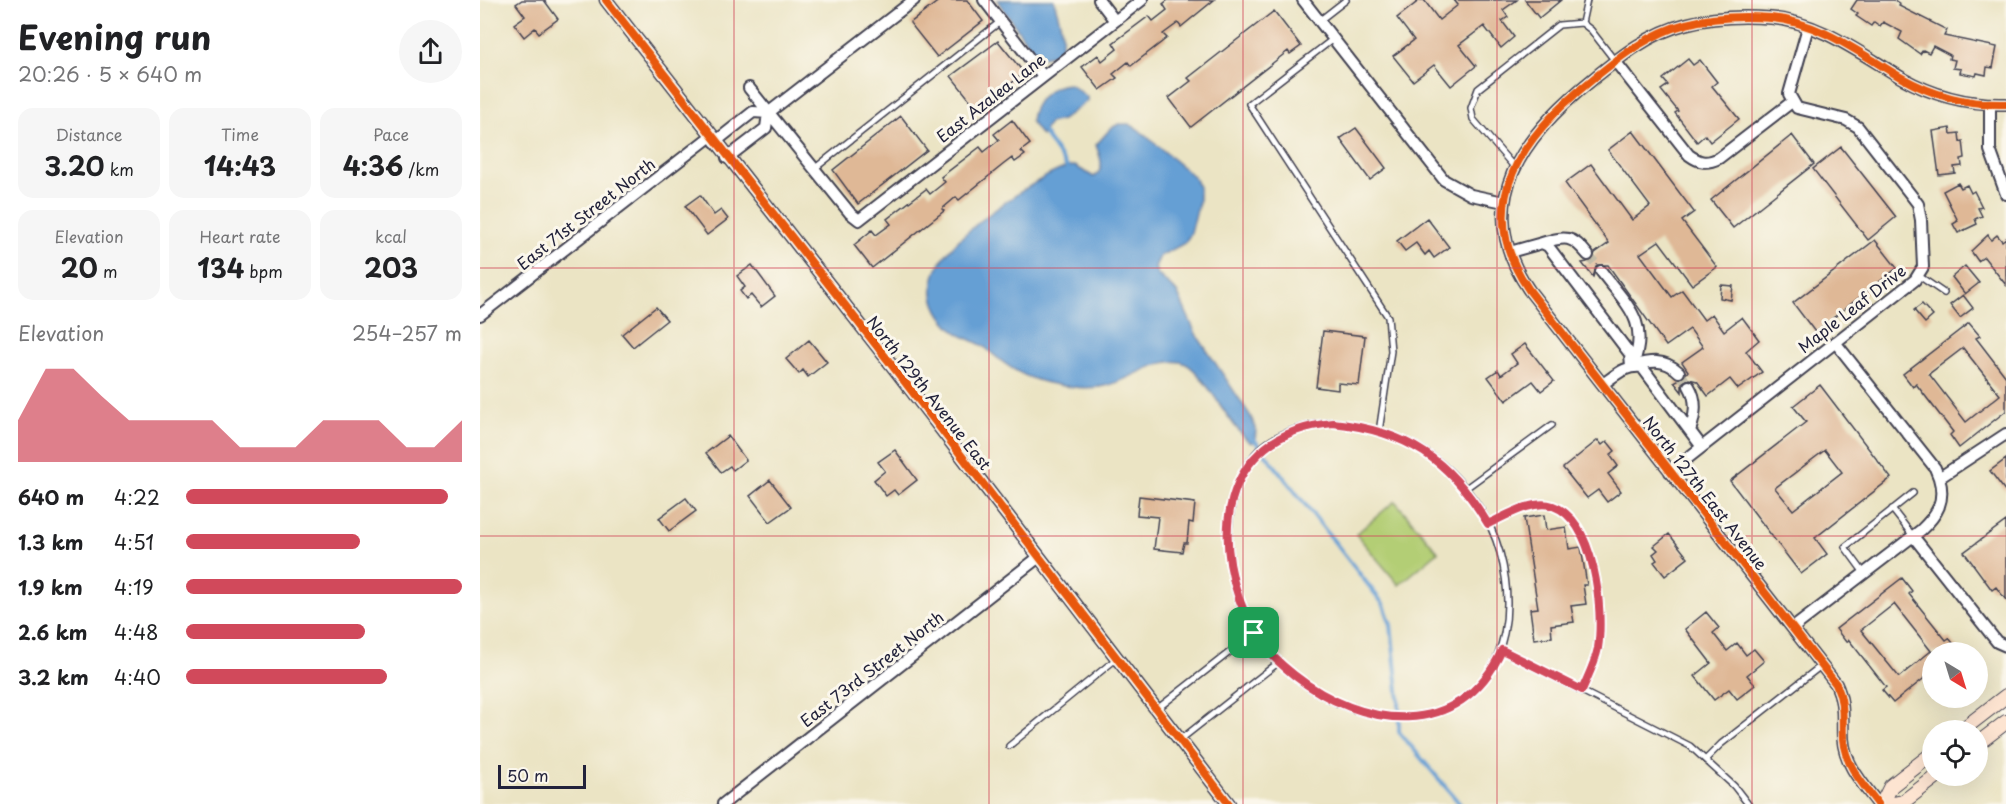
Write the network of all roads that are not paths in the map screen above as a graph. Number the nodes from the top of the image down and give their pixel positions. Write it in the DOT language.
graph roads {
  1 [pos="606,0"];
  2 [pos="914,0"];
  3 [pos="984,0"];
  4 [pos="1099,0"];
  5 [pos="1142,0"];
  6 [pos="1303,0"];
  7 [pos="1346,0"];
  8 [pos="1587,0"];
  9 [pos="1001,21"];
  10 [pos="1115,21"];
  11 [pos="1319,21"];
  12 [pos="1582,23"];
  13 [pos="1808,27"];
  14 [pos="1333,39"];
  15 [pos="1615,61"];
  16 [pos="1043,76"];
  17 [pos="749,88"];
  18 [pos="1793,101"];
  19 [pos="2006,104"];
  20 [pos="1990,105"];
  21 [pos="768,112"];
  22 [pos="713,139"];
  23 [pos="727,158"];
  24 [pos="1515,168"];
  25 [pos="813,169"];
  26 [pos="2006,194"];
  27 [pos="1504,201"];
  28 [pos="1542,243"];
  29 [pos="1510,252"];
  30 [pos="1588,255"];
  31 [pos="1601,271"];
  32 [pos="1919,276"];
  33 [pos="1944,293"];
  34 [pos="480,315"];
  35 [pos="1836,342"];
  36 [pos="1632,365"];
  37 [pos="1679,372"];
  38 [pos="1603,384"];
  39 [pos="1689,386"];
  40 [pos="1552,425"];
  41 [pos="1690,431"];
  42 [pos="1379,432"];
  43 [pos="2006,434"];
  44 [pos="1702,447"];
  45 [pos="1670,472"];
  46 [pos="1939,478"];
  47 [pos="1466,488"];
  48 [pos="1912,493"];
  49 [pos="1892,509"];
  50 [pos="1488,524"];
  51 [pos="1913,536"];
  52 [pos="1039,557"];
  53 [pos="1863,573"];
  54 [pos="1793,628"];
  55 [pos="1254,633"];
  56 [pos="2005,647"];
  57 [pos="1502,650"];
  58 [pos="1116,659"];
  59 [pos="1279,662"];
  60 [pos="1822,665"];
  61 [pos="1582,690"];
  62 [pos="2006,696"];
  63 [pos="1157,709"];
  64 [pos="1975,720"];
  65 [pos="2006,722"];
  66 [pos="1988,736"];
  67 [pos="1180,740"];
  68 [pos="1009,746"];
  69 [pos="1706,759"];
  70 [pos="1922,762"];
  71 [pos="1924,786"];
  72 [pos="723,804"];
  73 [pos="1229,804"];
  74 [pos="1748,804"];
  75 [pos="1880,804"];
  76 [pos="1893,804"];
  1 -- 22 [label="street, North 129th Avenue East"];
  2 -- 21 [label="street"];
  3 -- 9 [label="street"];
  4 -- 10 [label="street"];
  5 -- 10 [label="street, East Azalea Lane"];
  6 -- 11 [label="street"];
  7 -- 11 [label="lane"];
  8 -- 12 [label="lane"];
  9 -- 16 [label="street"];
  9 -- 25 [label="lane"];
  10 -- 16 [label="street, East Azalea Lane"];
  11 -- 14 [label="street"];
  12 -- 15 [label="lane"];
  12 -- 24 [label="lane"];
  13 -- 15 [label="street"];
  13 -- 18 [label="street"];
  13 -- 20 [label="street"];
  14 -- 27 [label="street"];
  14 -- 42 [label="lane"];
  15 -- 18 [label="street"];
  15 -- 24 [label="street"];
  16 -- 25 [label="street, East Azalea Lane"];
  17 -- 21 [label="street"];
  18 -- 32 [label="street, Maple Leaf Drive"];
  19 -- 20 [label="street"];
  20 -- 26 [label="street"];
  21 -- 22 [label="street, East 71st Street North"];
  21 -- 23 [label="street"];
  21 -- 25 [label="street"];
  22 -- 23 [label="street, North 129th Avenue East"];
  22 -- 34 [label="street, East 71st Street North"];
  23 -- 52 [label="street, North 129th Avenue East"];
  24 -- 27 [label="street"];
  27 -- 29 [label="street, North 127th East Avenue"];
  28 -- 29 [label="street"];
  28 -- 30 [label="street"];
  28 -- 36 [label="street"];
  29 -- 38 [label="street, North 127th East Avenue"];
  31 -- 36 [label="street"];
  32 -- 33 [label="lane"];
  32 -- 35 [label="street, Maple Leaf Drive"];
  35 -- 44 [label="street, Maple Leaf Drive"];
  35 -- 46 [label="street"];
  36 -- 37 [label="street"];
  36 -- 38 [label="street"];
  36 -- 41 [label="street"];
  38 -- 45 [label="street, North 127th East Avenue"];
  39 -- 41 [label="street"];
  40 -- 47 [label="lane"];
  41 -- 44 [label="street"];
  42 -- 47 [label="lane"];
  42 -- 55 [label="lane"];
  43 -- 46 [label="street"];
  44 -- 45 [label="street, Maple Leaf Drive"];
  45 -- 54 [label="street, North 127th East Avenue"];
  46 -- 51 [label="street"];
  47 -- 50 [label="lane"];
  48 -- 49 [label="lane"];
  49 -- 51 [label="lane"];
  49 -- 53 [label="lane"];
  50 -- 57 [label="lane"];
  50 -- 61 [label="lane"];
  51 -- 53 [label="street"];
  51 -- 56 [label="street"];
  52 -- 58 [label="street, North 129th Avenue East"];
  52 -- 72 [label="street, East 73rd Street North"];
  53 -- 54 [label="street"];
  54 -- 60 [label="street, North 127th East Avenue"];
  55 -- 59 [label="lane"];
  55 -- 63 [label="lane"];
  57 -- 59 [label="lane"];
  57 -- 61 [label="lane"];
  58 -- 63 [label="street, North 129th Avenue East"];
  58 -- 68 [label="lane"];
  59 -- 67 [label="lane"];
  60 -- 69 [label="lane"];
  60 -- 75 [label="street, North 127th East Avenue"];
  61 -- 69 [label="lane"];
  62 -- 64 [label="main road"];
  63 -- 67 [label="street, North 129th Avenue East"];
  65 -- 66 [label="main road"];
  67 -- 73 [label="street, North 129th Avenue East"];
  69 -- 74 [label="lane"];
  70 -- 75 [label="main road"];
  71 -- 76 [label="main road"];
}
